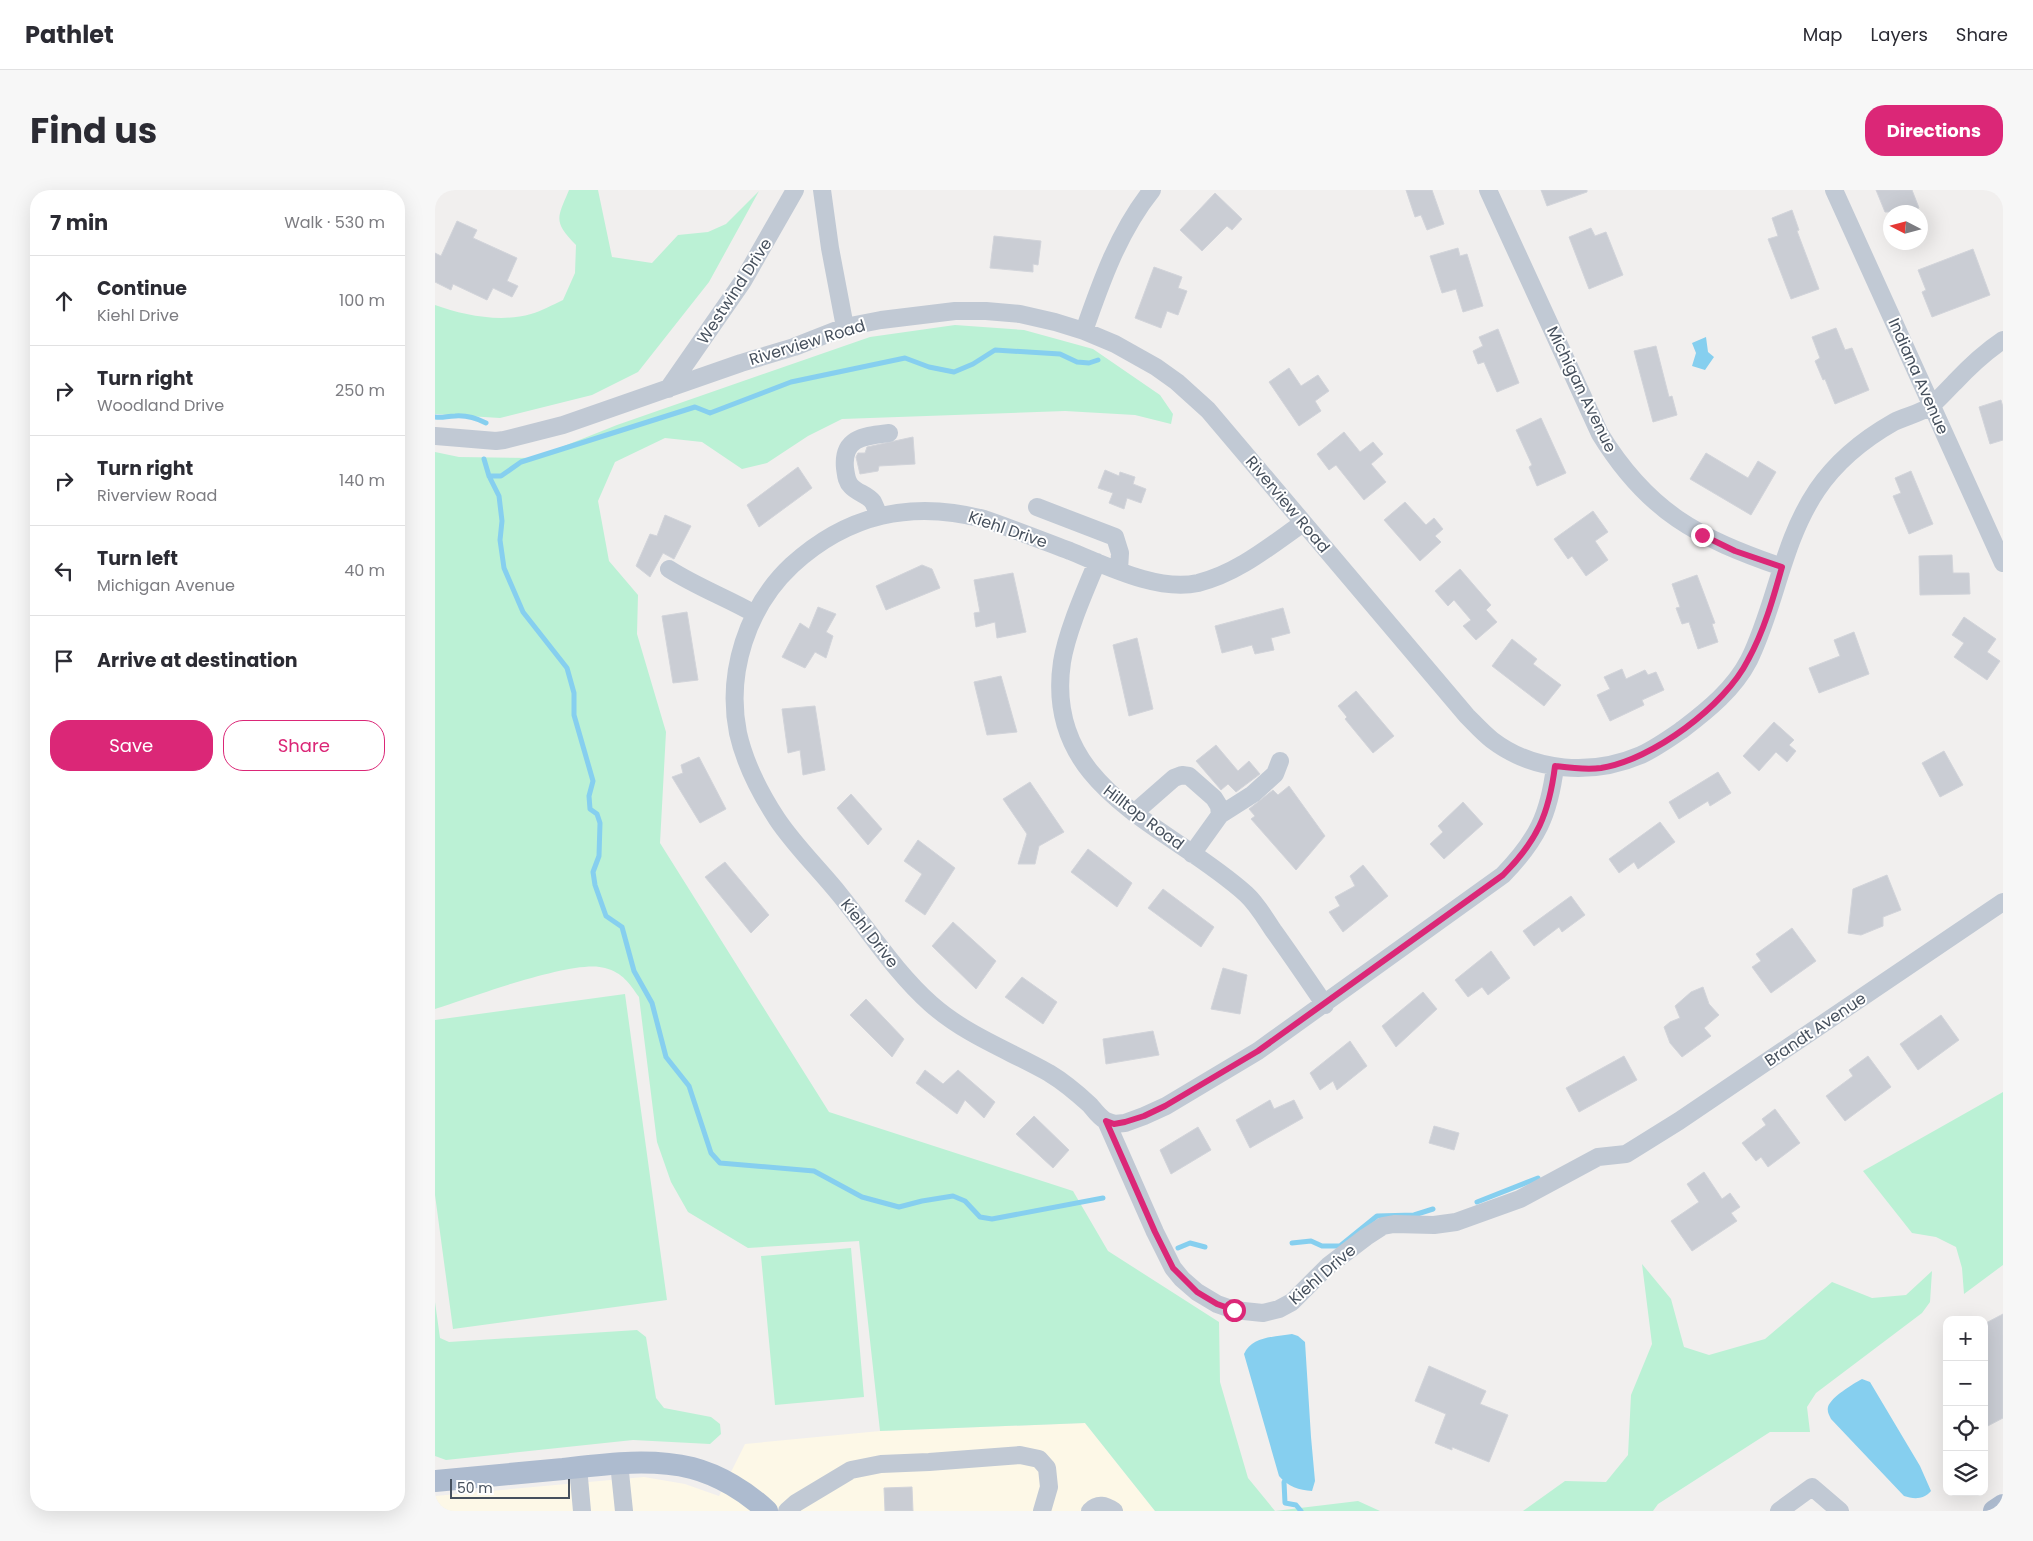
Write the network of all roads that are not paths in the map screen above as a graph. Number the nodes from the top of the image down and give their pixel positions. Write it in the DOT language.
graph roads {
  1 [pos="795,190"];
  2 [pos="822,190"];
  3 [pos="1152,190"];
  4 [pos="1487,190"];
  5 [pos="1834,190"];
  6 [pos="845,327"];
  7 [pos="1084,331"];
  8 [pos="2003,340"];
  9 [pos="668,389"];
  10 [pos="1932,405"];
  11 [pos="889,433"];
  12 [pos="435,436"];
  13 [pos="1037,508"];
  14 [pos="879,516"];
  15 [pos="1303,523"];
  16 [pos="1097,562"];
  17 [pos="2003,563"];
  18 [pos="1782,567"];
  19 [pos="669,570"];
  20 [pos="1119,570"];
  21 [pos="755,614"];
  22 [pos="1279,761"];
  23 [pos="1555,766"];
  24 [pos="1134,813"];
  25 [pos="1220,815"];
  26 [pos="1192,854"];
  27 [pos="2003,902"];
  28 [pos="1325,1005"];
  29 [pos="1106,1121"];
  30 [pos="1626,1154"];
  31 [pos="619,1463"];
  32 [pos="578,1467"];
  33 [pos="435,1481"];
  34 [pos="581,1502"];
  35 [pos="2003,1505"];
  36 [pos="571,1511"];
  37 [pos="624,1511"];
  38 [pos="767,1511"];
  39 [pos="787,1511"];
  40 [pos="1042,1511"];
  41 [pos="1089,1511"];
  42 [pos="1114,1511"];
  43 [pos="1779,1511"];
  44 [pos="1840,1511"];
  45 [pos="1994,1511"];
  1 -- 9 [label="street, Westwind Drive"];
  2 -- 6 [label="street"];
  3 -- 7 [label="street"];
  4 -- 18 [label="street, Michigan Avenue"];
  5 -- 10 [label="street, Indiana Avenue"];
  6 -- 7 [label="street, Riverview Road"];
  6 -- 9 [label="street, Riverview Road"];
  7 -- 15 [label="street, Riverview Road"];
  8 -- 10 [label="street"];
  9 -- 12 [label="street, Riverview Road"];
  10 -- 17 [label="street, Indiana Avenue"];
  10 -- 18 [label="street, Riverview Road"];
  11 -- 14 [label="street"];
  13 -- 20 [label="street"];
  14 -- 16 [label="street, Kiehl Drive"];
  14 -- 21 [label="street, Kiehl Drive"];
  15 -- 20 [label="street, Kiehl Drive"];
  15 -- 23 [label="street, Riverview Road"];
  16 -- 20 [label="street, Kiehl Drive"];
  16 -- 24 [label="street, Hilltop Road"];
  18 -- 23 [label="street, Riverview Road"];
  19 -- 21 [label="street"];
  21 -- 29 [label="street, Kiehl Drive"];
  22 -- 25 [label="street"];
  23 -- 28 [label="street"];
  24 -- 25 [label="street"];
  24 -- 26 [label="street, Hilltop Road"];
  25 -- 26 [label="street"];
  26 -- 28 [label="street, Hilltop Road"];
  27 -- 30 [label="street, Brandt Avenue"];
  28 -- 29 [label="street"];
  29 -- 30 [label="street, Kiehl Drive"];
  31 -- 32 [label="main road"];
  31 -- 37 [label="street"];
  31 -- 38 [label="main road"];
  32 -- 33 [label="main road"];
  32 -- 34 [label="street"];
  34 -- 36 [label="street"];
  35 -- 45 [label="main road"];
  39 -- 40 [label="street"];
  41 -- 42 [label="street"];
  43 -- 44 [label="street"];
}
